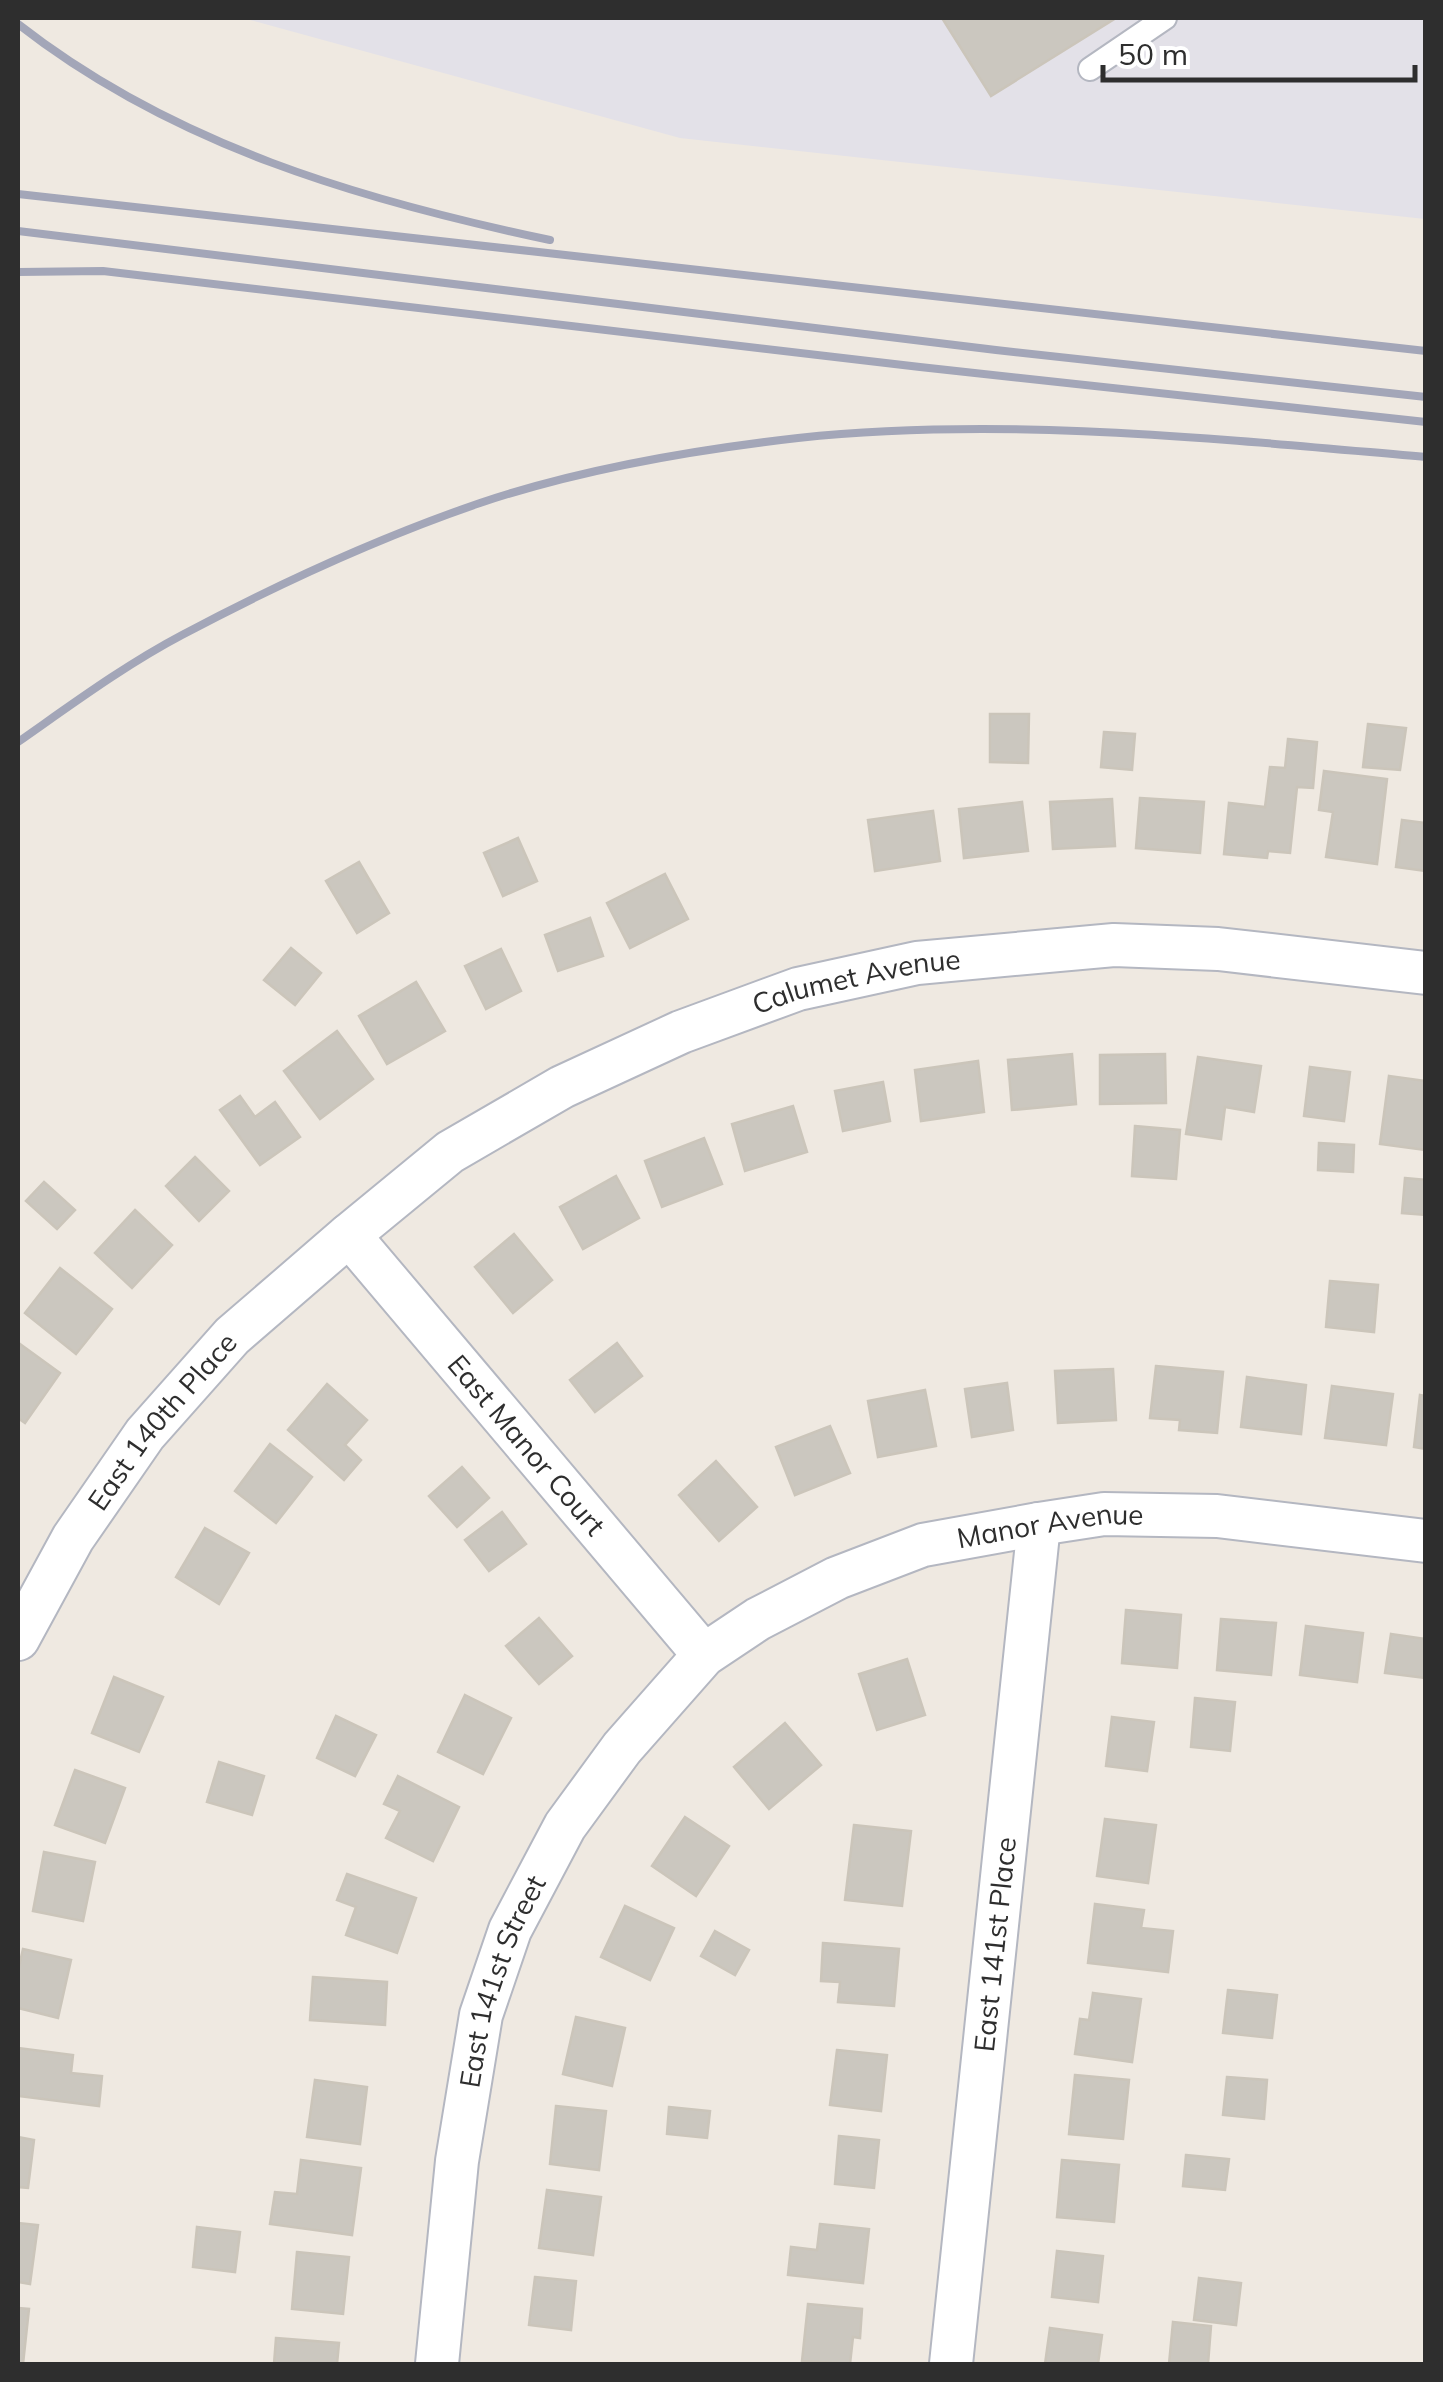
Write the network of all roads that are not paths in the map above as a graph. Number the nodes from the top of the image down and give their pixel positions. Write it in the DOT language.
graph roads {
  1 [pos="1165,18"];
  2 [pos="1090,68"];
  3 [pos="1426,973"];
  4 [pos="348,1235"];
  5 [pos="1039,1524"];
  6 [pos="1426,1540"];
  7 [pos="18,1638"];
  8 [pos="704,1655"];
  9 [pos="437,2364"];
  10 [pos="951,2364"];
  1 -- 2 [label="lane"];
  3 -- 4 [label="street, Calumet Avenue"];
  4 -- 7 [label="street, East 140th Place"];
  4 -- 8 [label="street, East Manor Court"];
  5 -- 6 [label="street, Manor Avenue"];
  5 -- 8 [label="street, Manor Avenue"];
  5 -- 10 [label="street, East 141st Place"];
  8 -- 9 [label="street, East 141st Street"];
}
